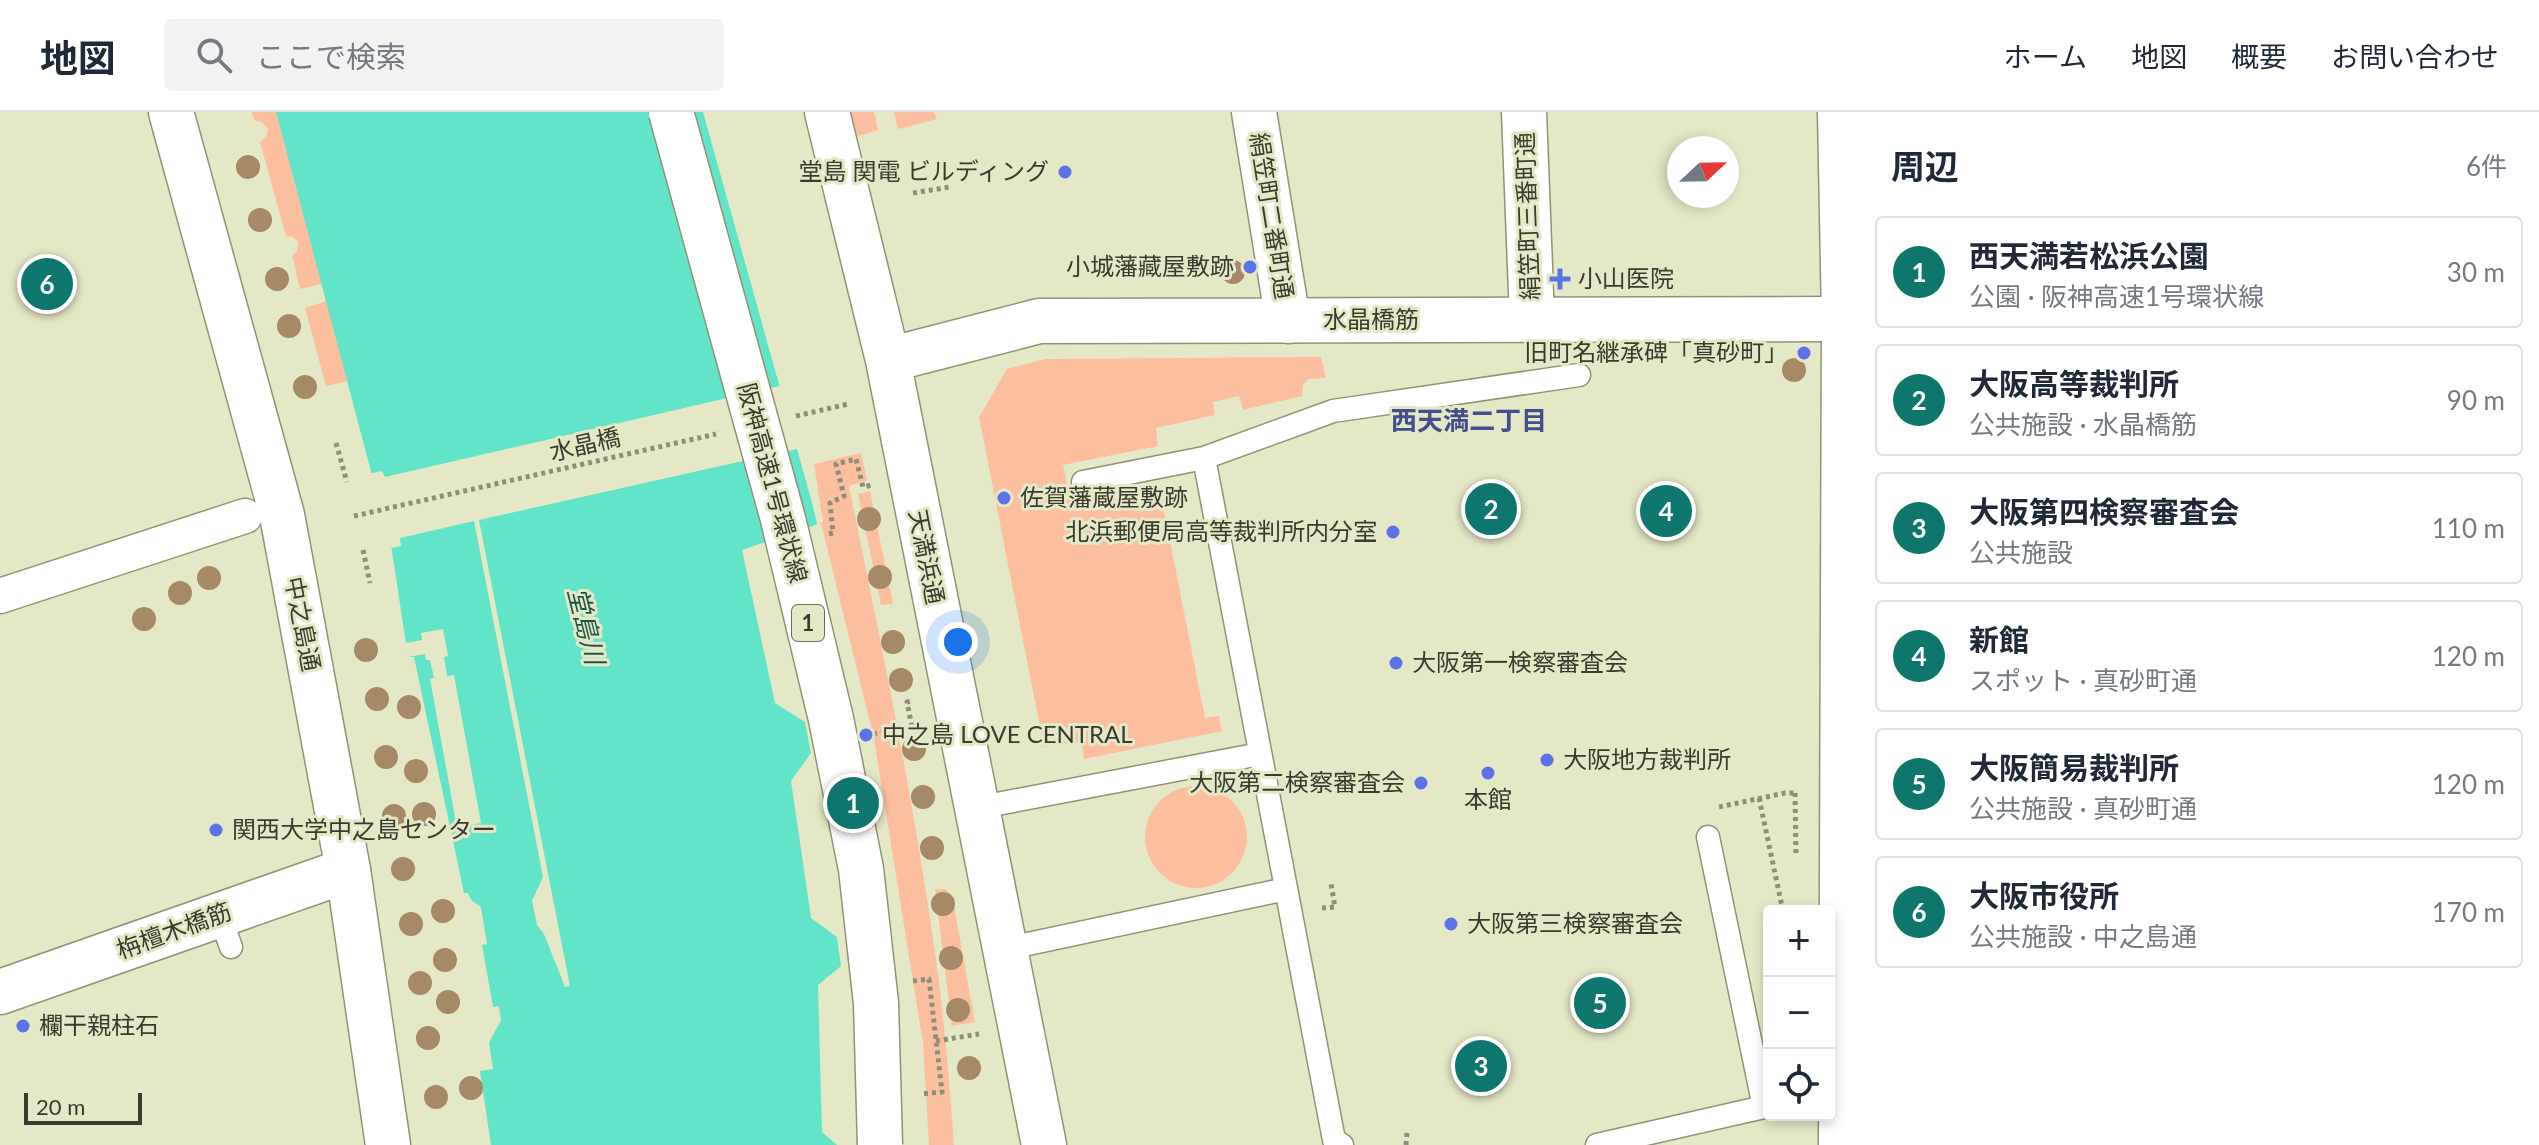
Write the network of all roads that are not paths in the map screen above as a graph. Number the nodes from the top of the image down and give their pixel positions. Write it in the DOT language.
graph roads {
  1 [pos="171,112"];
  2 [pos="671,112"];
  3 [pos="827,112"];
  4 [pos="1254,112"];
  5 [pos="1524,112"];
  6 [pos="1840,112"];
  7 [pos="1852,318"];
  8 [pos="1532,319"];
  9 [pos="1288,321"];
  10 [pos="888,360"];
  11 [pos="1579,375"];
  12 [pos="1204,458"];
  13 [pos="1083,482"];
  14 [pos="245,516"];
  15 [pos="1850,577"];
  16 [pos="0,596"];
  17 [pos="1260,754"];
  18 [pos="976,808"];
  19 [pos="1708,837"];
  20 [pos="348,870"];
  21 [pos="1286,889"];
  22 [pos="1004,949"];
  23 [pos="0,992"];
  24 [pos="1847,1130"];
  25 [pos="388,1145"];
  26 [pos="880,1145"];
  27 [pos="1044,1145"];
  28 [pos="1342,1145"];
  29 [pos="1597,1145"];
  1 -- 20 [label="main road, 中之島通"];
  2 -- 26 [label="main road, 阪神高速1号環状線 / 1, bridge"];
  3 -- 10 [label="main road, 天満浜通"];
  4 -- 9 [label="main road, 絹笠町二番町通"];
  5 -- 8 [label="main road, 絹笠町三番町通"];
  6 -- 7 [label="main road"];
  7 -- 8 [label="main road, 水晶橋筋"];
  7 -- 15 [label="main road"];
  8 -- 9 [label="main road, 水晶橋筋"];
  9 -- 10 [label="main road, 水晶橋筋"];
  10 -- 18 [label="main road, 天満浜通"];
  11 -- 12 [label="lane"];
  12 -- 13 [label="lane"];
  12 -- 17 [label="lane"];
  14 -- 16 [label="street"];
  15 -- 24 [label="main road"];
  17 -- 18 [label="lane"];
  17 -- 21 [label="lane"];
  18 -- 22 [label="main road, 天満浜通"];
  19 -- 29 [label="lane"];
  20 -- 23 [label="main road, 栴檀木橋筋"];
  20 -- 25 [label="main road, 中之島通"];
  21 -- 22 [label="lane"];
  21 -- 28 [label="lane"];
  22 -- 27 [label="main road, 天満浜通"];
}
